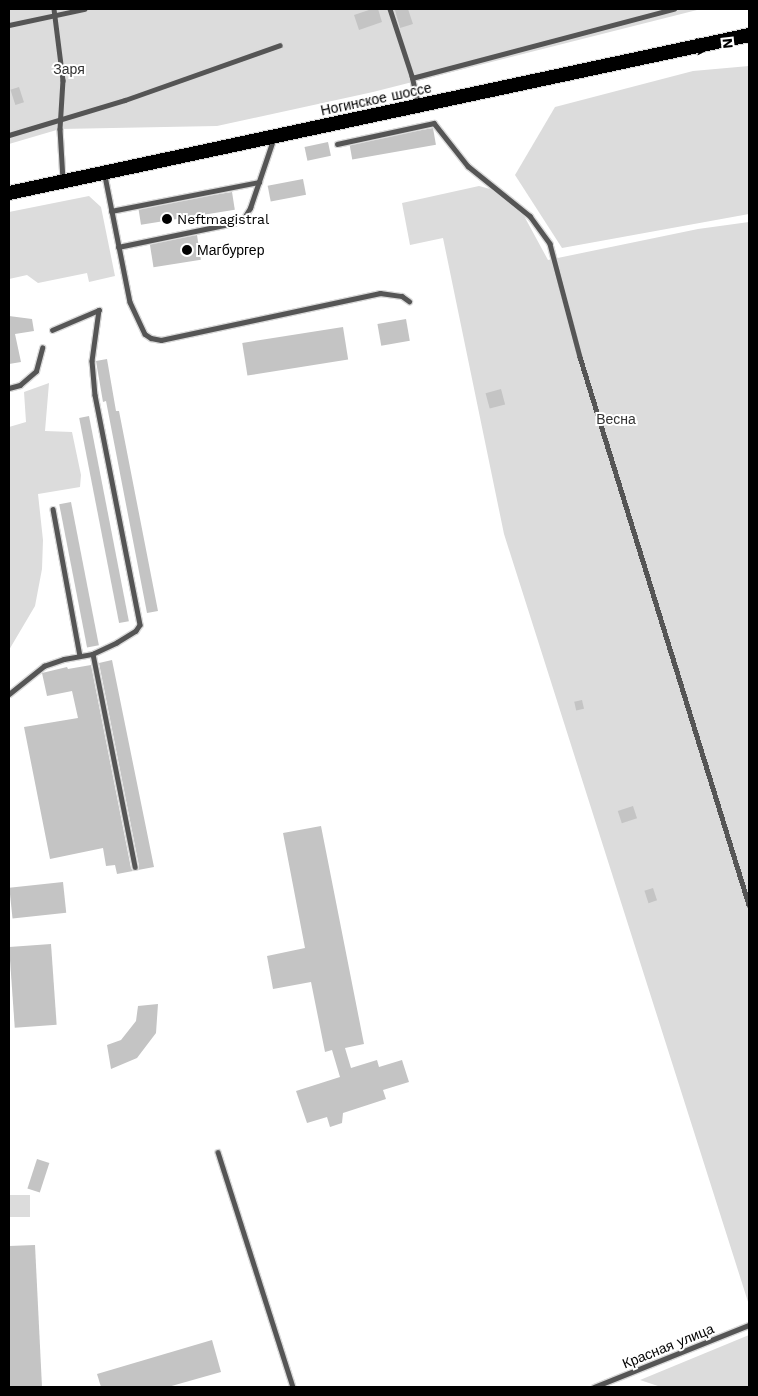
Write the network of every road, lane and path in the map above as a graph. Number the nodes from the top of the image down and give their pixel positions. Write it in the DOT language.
graph roads {
  1 [pos="54,9"];
  2 [pos="84,9"];
  3 [pos="390,9"];
  4 [pos="674,9"];
  5 [pos="55,16"];
  6 [pos="9,25"];
  7 [pos="749,35"];
  8 [pos="280,45"];
  9 [pos="412,78"];
  10 [pos="418,106"];
  11 [pos="61,119"];
  12 [pos="9,135"];
  13 [pos="274,137"];
  14 [pos="337,144"];
  15 [pos="104,173"];
  16 [pos="63,182"];
  17 [pos="259,182"];
  18 [pos="9,193"];
  19 [pos="111,211"];
  20 [pos="118,247"];
  21 [pos="409,301"];
  22 [pos="52,330"];
  23 [pos="42,348"];
  24 [pos="9,388"];
  25 [pos="53,509"];
  26 [pos="93,654"];
  27 [pos="80,656"];
  28 [pos="9,694"];
  29 [pos="135,867"];
  30 [pos="749,905"];
  31 [pos="218,1152"];
  32 [pos="749,1325"];
  33 [pos="293,1387"];
  34 [pos="594,1387"];
  1 -- 5 [label="lane"];
  2 -- 5 [label="lane"];
  3 -- 9 [label="lane"];
  4 -- 9 [label="lane"];
  5 -- 6 [label="lane"];
  5 -- 11 [label="lane"];
  7 -- 10 [label="highway, Ногинское шоссе"];
  8 -- 11 [label="lane"];
  9 -- 10 [label="lane"];
  10 -- 13 [label="highway, Ногинское шоссе"];
  11 -- 12 [label="lane"];
  11 -- 16 [label="lane"];
  13 -- 15 [label="highway, Ногинское шоссе"];
  13 -- 17 [label="lane"];
  14 -- 30 [label="lane"];
  15 -- 16 [label="highway, Ногинское шоссе"];
  15 -- 19 [label="lane"];
  16 -- 18 [label="highway, Ногинское шоссе"];
  17 -- 19 [label="lane"];
  17 -- 20 [label="lane"];
  19 -- 20 [label="lane"];
  20 -- 21 [label="lane"];
  22 -- 26 [label="lane"];
  23 -- 24 [label="lane"];
  25 -- 27 [label="lane"];
  26 -- 27 [label="lane"];
  26 -- 29 [label="lane"];
  27 -- 28 [label="lane"];
  31 -- 33 [label="lane"];
  32 -- 34 [label="lane, Красная улица"];
}
